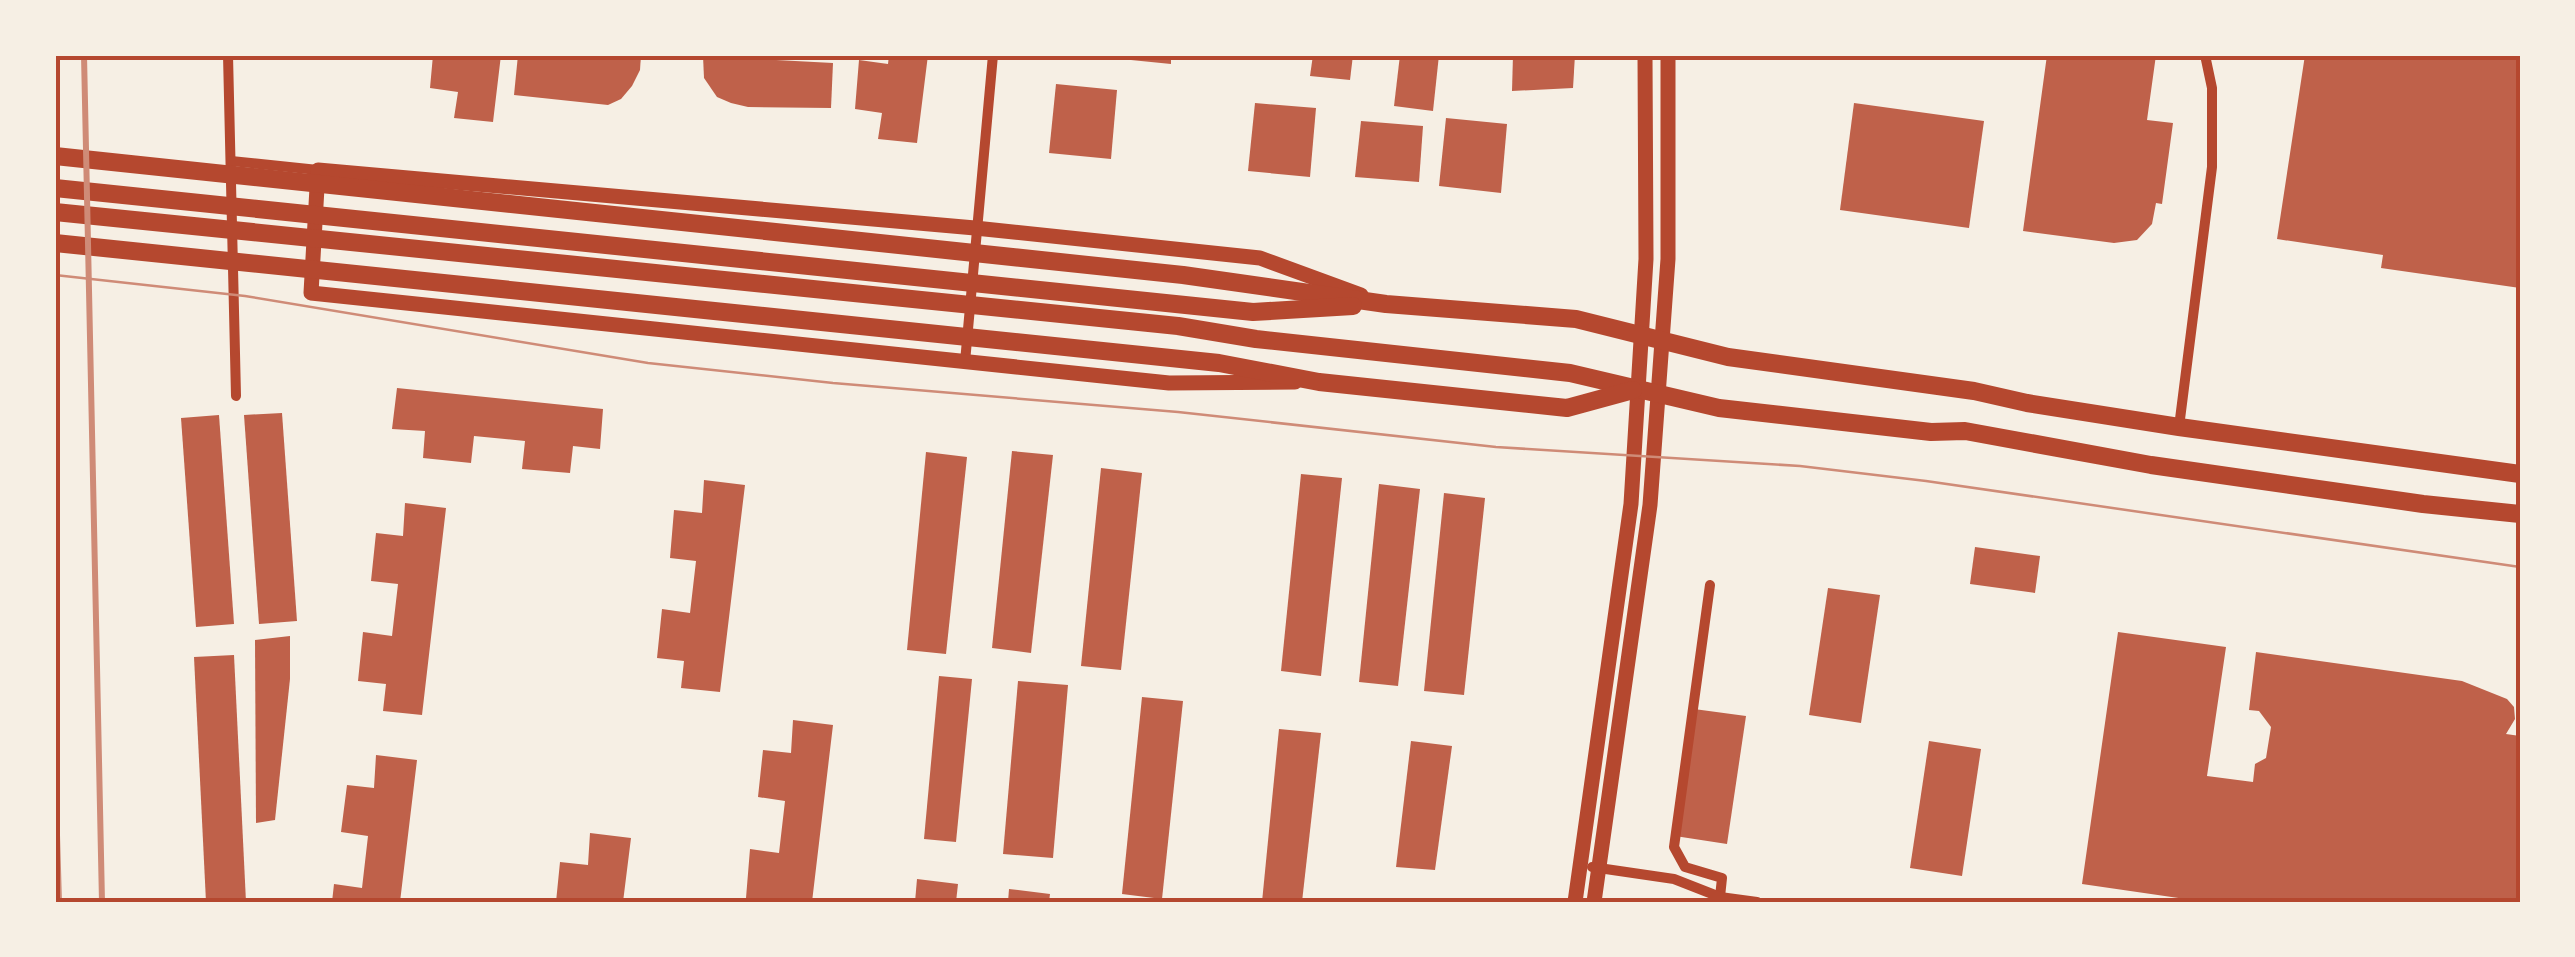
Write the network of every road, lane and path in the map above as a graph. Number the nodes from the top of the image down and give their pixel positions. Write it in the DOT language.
graph roads {
  1 [pos="228,55"];
  2 [pos="992,55"];
  3 [pos="1646,55"];
  4 [pos="1668,55"];
  5 [pos="2205,55"];
  6 [pos="55,156"];
  7 [pos="232,161"];
  8 [pos="318,170"];
  9 [pos="55,188"];
  10 [pos="55,212"];
  11 [pos="975,228"];
  12 [pos="55,243"];
  13 [pos="1386,304"];
  14 [pos="1641,335"];
  15 [pos="1662,340"];
  16 [pos="965,362"];
  17 [pos="1319,382"];
  18 [pos="1638,389"];
  19 [pos="1658,394"];
  20 [pos="236,396"];
  21 [pos="2179,426"];
  22 [pos="2520,474"];
  23 [pos="2520,514"];
  24 [pos="1710,585"];
  25 [pos="1580,865"];
  26 [pos="1598,868"];
  27 [pos="1720,897"];
  28 [pos="1575,902"];
  29 [pos="1594,902"];
  30 [pos="1757,902"];
  1 -- 7 [label="street"];
  2 -- 11 [label="street"];
  3 -- 14 [label="main road"];
  4 -- 15 [label="main road"];
  5 -- 21 [label="street"];
  6 -- 13 [label="main road"];
  7 -- 8 [label="street"];
  7 -- 20 [label="street"];
  8 -- 11 [label="main road"];
  8 -- 16 [label="main road"];
  9 -- 13 [label="main road"];
  10 -- 18 [label="main road"];
  11 -- 13 [label="main road"];
  11 -- 16 [label="street"];
  12 -- 17 [label="main road"];
  13 -- 14 [label="main road"];
  14 -- 15 [label="main road"];
  14 -- 18 [label="main road"];
  15 -- 19 [label="main road"];
  15 -- 21 [label="main road"];
  16 -- 17 [label="main road"];
  17 -- 18 [label="main road"];
  18 -- 19 [label="main road"];
  18 -- 25 [label="main road"];
  19 -- 23 [label="main road"];
  19 -- 26 [label="main road"];
  21 -- 22 [label="main road"];
  24 -- 27 [label="street"];
  25 -- 26 [label="street"];
  25 -- 28 [label="main road"];
  26 -- 27 [label="street"];
  26 -- 29 [label="main road"];
  27 -- 30 [label="street"];
}
